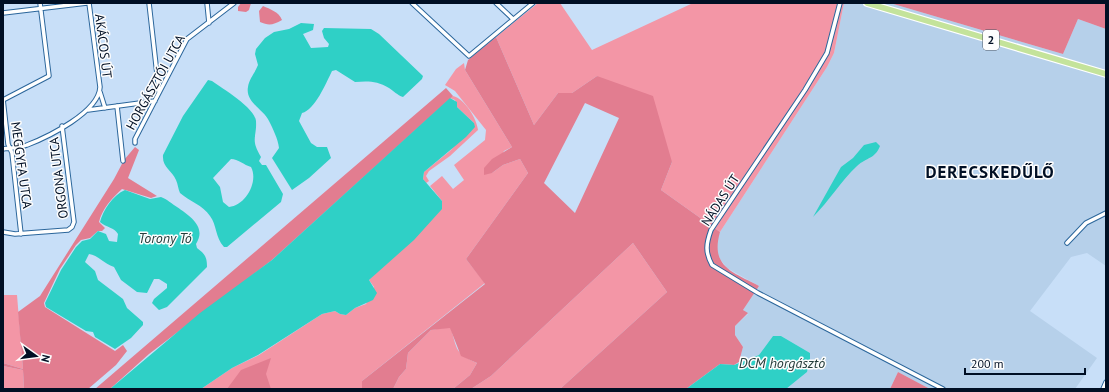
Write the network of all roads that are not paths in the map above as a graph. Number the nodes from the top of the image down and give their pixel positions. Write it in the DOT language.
graph roads {
  1 [pos="40,3"];
  2 [pos="88,3"];
  3 [pos="149,3"];
  4 [pos="207,3"];
  5 [pos="234,3"];
  6 [pos="412,3"];
  7 [pos="496,3"];
  8 [pos="533,3"];
  9 [pos="840,3"];
  10 [pos="867,3"];
  11 [pos="41,9"];
  12 [pos="3,13"];
  13 [pos="513,19"];
  14 [pos="209,23"];
  15 [pos="1106,74"];
  16 [pos="100,92"];
  17 [pos="160,93"];
  18 [pos="3,99"];
  19 [pos="155,101"];
  20 [pos="117,106"];
  21 [pos="105,108"];
  22 [pos="88,110"];
  23 [pos="62,126"];
  24 [pos="135,143"];
  25 [pos="3,149"];
  26 [pos="10,149"];
  27 [pos="123,161"];
  28 [pos="1106,213"];
  29 [pos="3,232"];
  30 [pos="21,234"];
  31 [pos="1067,243"];
  32 [pos="1106,382"];
  33 [pos="943,389"];
  34 [pos="1103,389"];
  1 -- 11 [label="street"];
  2 -- 11 [label="street"];
  2 -- 16 [label="street, AKÁCOS ÚT"];
  3 -- 17 [label="street"];
  4 -- 14 [label="street"];
  5 -- 14 [label="street, HORGÁSZTÓI UTCA"];
  6 -- 13 [label="street"];
  7 -- 13 [label="street"];
  8 -- 13 [label="street"];
  9 -- 33 [label="street, NÁDAS ÚT"];
  10 -- 15 [label="main road, 2"];
  11 -- 12 [label="street"];
  11 -- 18 [label="street"];
  14 -- 17 [label="street, HORGÁSZTÓI UTCA"];
  16 -- 21 [label="street, AKÁCOS ÚT"];
  16 -- 22 [label="street, AKÁCOS ÚT"];
  17 -- 19 [label="street, HORGÁSZTÓI UTCA"];
  18 -- 26 [label="street, MEGGYFA UTCA"];
  19 -- 20 [label="street"];
  19 -- 24 [label="street, HORGÁSZTÓI UTCA"];
  20 -- 21 [label="street"];
  20 -- 27 [label="street"];
  21 -- 22 [label="street"];
  22 -- 23 [label="street, AKÁCOS ÚT"];
  23 -- 26 [label="street, AKÁCOS ÚT"];
  23 -- 30 [label="street, ORGONA UTCA"];
  25 -- 26 [label="street, AKÁCOS ÚT"];
  26 -- 30 [label="street, MEGGYFA UTCA"];
  28 -- 31 [label="street"];
  29 -- 30 [label="street"];
  32 -- 34 [label="street"];
}
